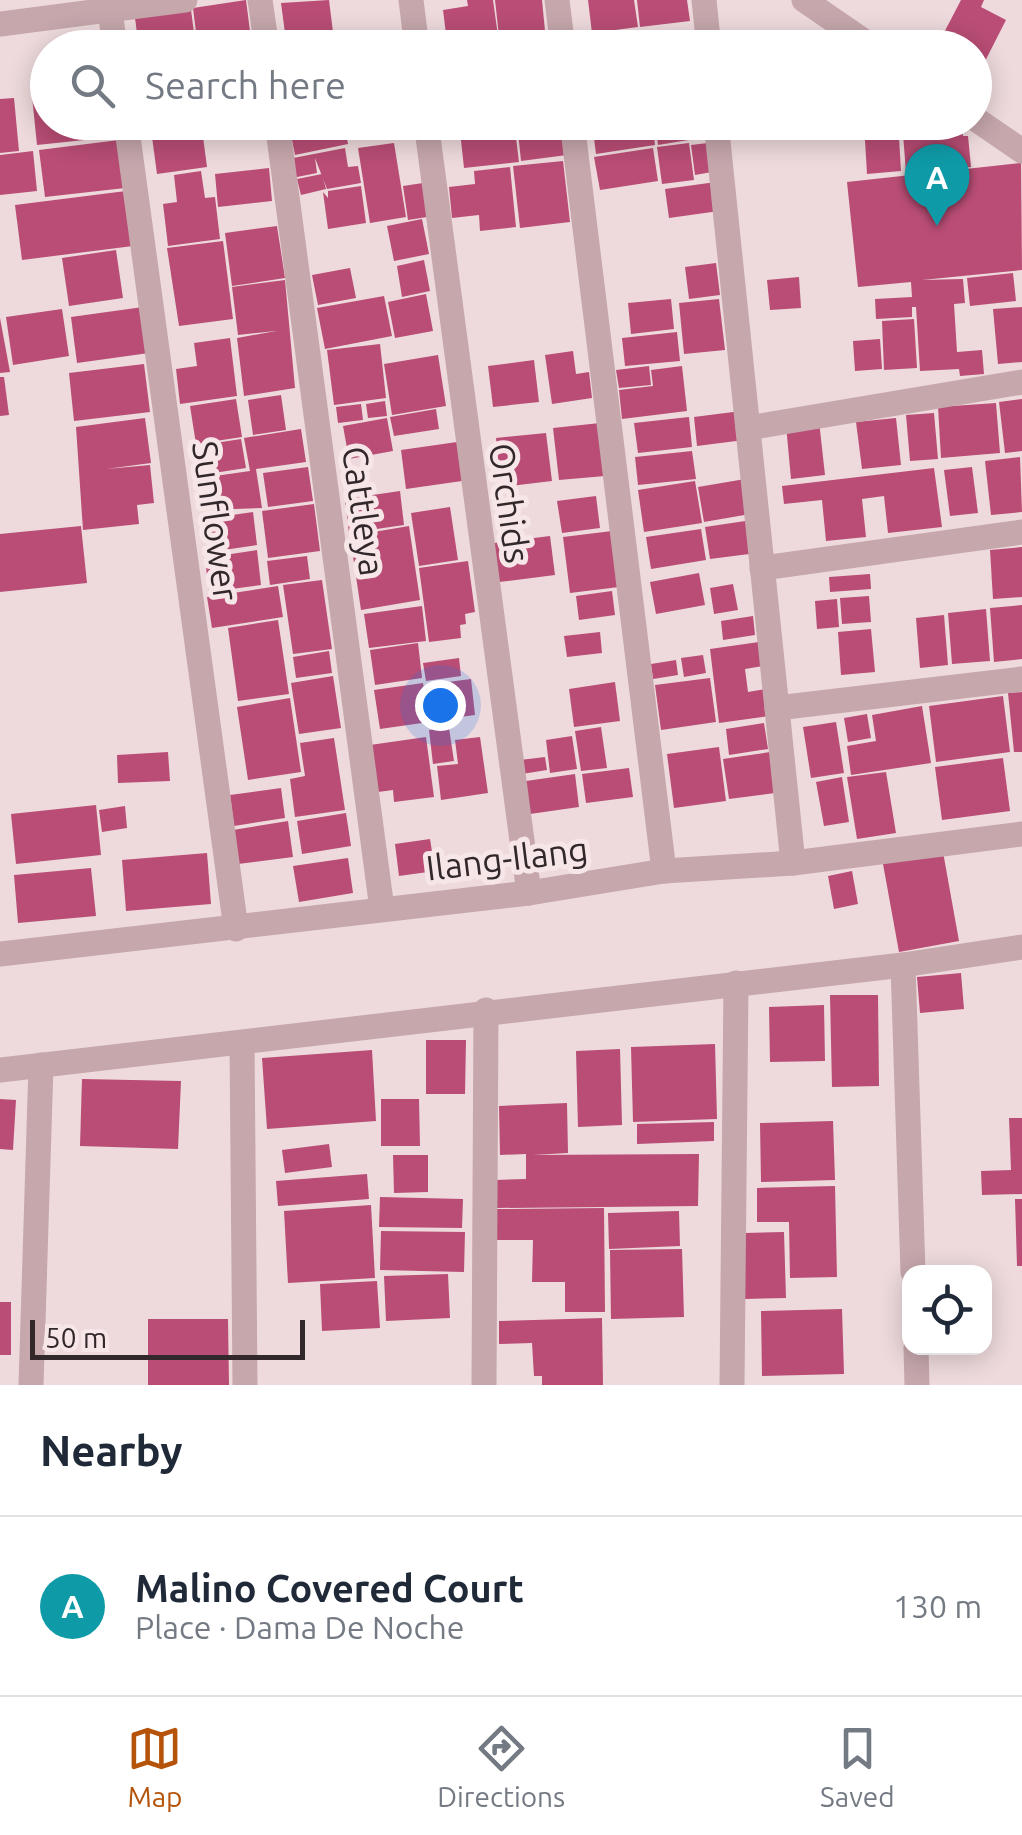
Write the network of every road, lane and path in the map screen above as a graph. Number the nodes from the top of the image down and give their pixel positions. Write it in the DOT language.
graph roads {
  1 [pos="185,0"];
  2 [pos="260,0"];
  3 [pos="411,0"];
  4 [pos="557,0"];
  5 [pos="704,0"];
  6 [pos="804,0"];
  7 [pos="110,10"];
  8 [pos="0,24"];
  9 [pos="113,30"];
  10 [pos="264,30"];
  11 [pos="415,30"];
  12 [pos="561,30"];
  13 [pos="707,30"];
  14 [pos="848,30"];
  15 [pos="992,130"];
  16 [pos="128,140"];
  17 [pos="279,140"];
  18 [pos="428,140"];
  19 [pos="574,140"];
  20 [pos="718,140"];
  21 [pos="1022,151"];
  22 [pos="1022,382"];
  23 [pos="748,428"];
  24 [pos="1022,532"];
  25 [pos="762,568"];
  26 [pos="1022,679"];
  27 [pos="777,708"];
  28 [pos="1022,834"];
  29 [pos="793,863"];
  30 [pos="664,871"];
  31 [pos="529,893"];
  32 [pos="382,909"];
  33 [pos="236,928"];
  34 [pos="1022,947"];
  35 [pos="0,954"];
  36 [pos="903,965"];
  37 [pos="736,982"];
  38 [pos="486,1010"];
  39 [pos="242,1043"];
  40 [pos="41,1065"];
  41 [pos="0,1070"];
  42 [pos="913,1265"];
  43 [pos="916,1355"];
  44 [pos="31,1385"];
  45 [pos="245,1385"];
  46 [pos="484,1385"];
  47 [pos="732,1385"];
  48 [pos="917,1385"];
  1 -- 7 [label="street"];
  2 -- 10 [label="street"];
  3 -- 11 [label="street"];
  4 -- 12 [label="street"];
  5 -- 13 [label="street"];
  6 -- 14 [label="street"];
  7 -- 8 [label="street"];
  7 -- 9 [label="street"];
  15 -- 21 [label="street"];
  16 -- 33 [label="street, Sunflower"];
  17 -- 32 [label="street, Cattleya"];
  18 -- 31 [label="street, Orchids"];
  19 -- 30 [label="street"];
  20 -- 23 [label="street"];
  22 -- 23 [label="street"];
  23 -- 25 [label="street"];
  24 -- 25 [label="street"];
  25 -- 27 [label="street"];
  26 -- 27 [label="street"];
  27 -- 29 [label="street"];
  28 -- 29 [label="street, Ilang-Ilang"];
  29 -- 30 [label="street, Ilang-Ilang"];
  30 -- 31 [label="street, Ilang-Ilang"];
  31 -- 32 [label="street, Ilang-Ilang"];
  32 -- 33 [label="street, Ilang-Ilang"];
  33 -- 35 [label="street, Ilang-Ilang"];
  34 -- 36 [label="street"];
  36 -- 37 [label="street"];
  36 -- 42 [label="street"];
  37 -- 38 [label="street"];
  37 -- 47 [label="street"];
  38 -- 39 [label="street"];
  38 -- 46 [label="street"];
  39 -- 40 [label="street"];
  39 -- 45 [label="street"];
  40 -- 41 [label="street"];
  40 -- 44 [label="street"];
  43 -- 48 [label="street"];
}
